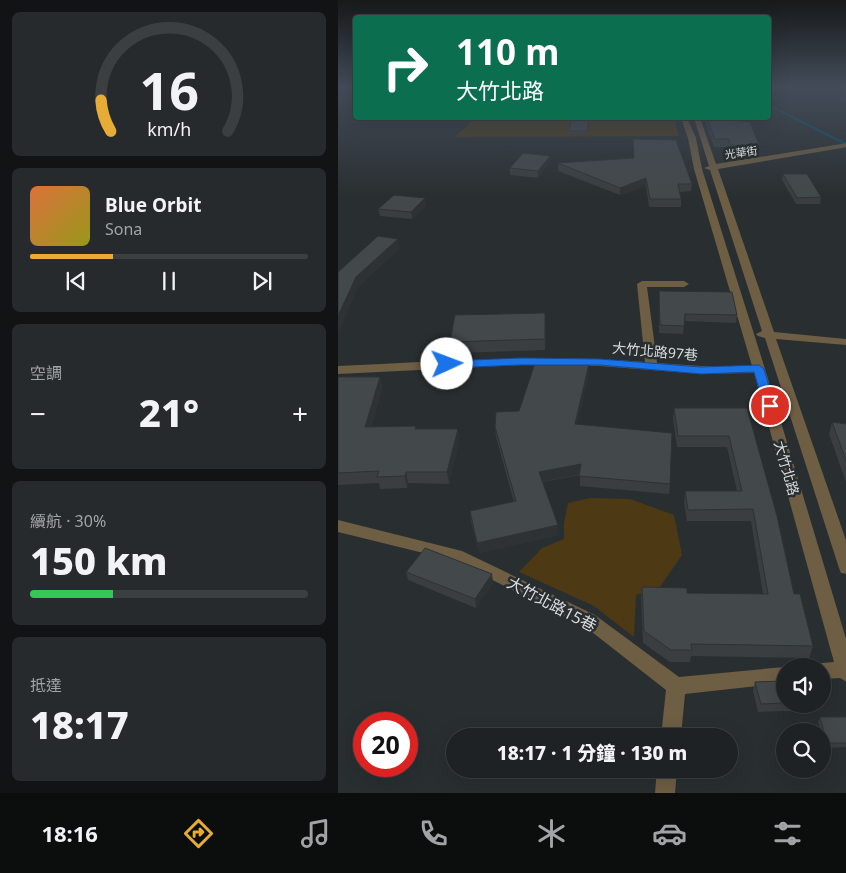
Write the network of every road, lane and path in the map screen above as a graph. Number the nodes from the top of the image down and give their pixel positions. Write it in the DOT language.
graph roads {
  1 [pos="686,123"];
  2 [pos="699,123"];
  3 [pos="846,145"];
  4 [pos="715,167"];
  5 [pos="698,169"];
  6 [pos="684,284"];
  7 [pos="749,334"];
  8 [pos="768,334"];
  9 [pos="846,342"];
  10 [pos="651,366"];
  11 [pos="759,369"];
  12 [pos="338,370"];
  13 [pos="338,526"];
  14 [pos="846,568"];
  15 [pos="846,671"];
  16 [pos="831,672"];
  17 [pos="776,676"];
  18 [pos="676,686"];
  19 [pos="672,728"];
  20 [pos="666,778"];
  21 [pos="665,793"];
  1 -- 5 [label="street, 大竹北路"];
  2 -- 4 [label="street, 大竹北路"];
  3 -- 4 [label="street, 光華街"];
  4 -- 5 [label="street, 光華街"];
  4 -- 8 [label="street, 大竹北路"];
  5 -- 7 [label="street, 大竹北路"];
  6 -- 10 [label="street"];
  7 -- 8 [label="street"];
  7 -- 11 [label="street, 大竹北路"];
  8 -- 9 [label="street"];
  8 -- 14 [label="street, 大竹北路"];
  10 -- 11 [label="street, 大竹北路97巷"];
  10 -- 12 [label="street, 大竹北路97巷"];
  11 -- 15 [label="street, 大竹北路"];
  13 -- 18 [label="street, 大竹北路15巷"];
  15 -- 16 [label="street"];
  17 -- 18 [label="street"];
  18 -- 19 [label="street"];
  20 -- 21 [label="street"];
}
